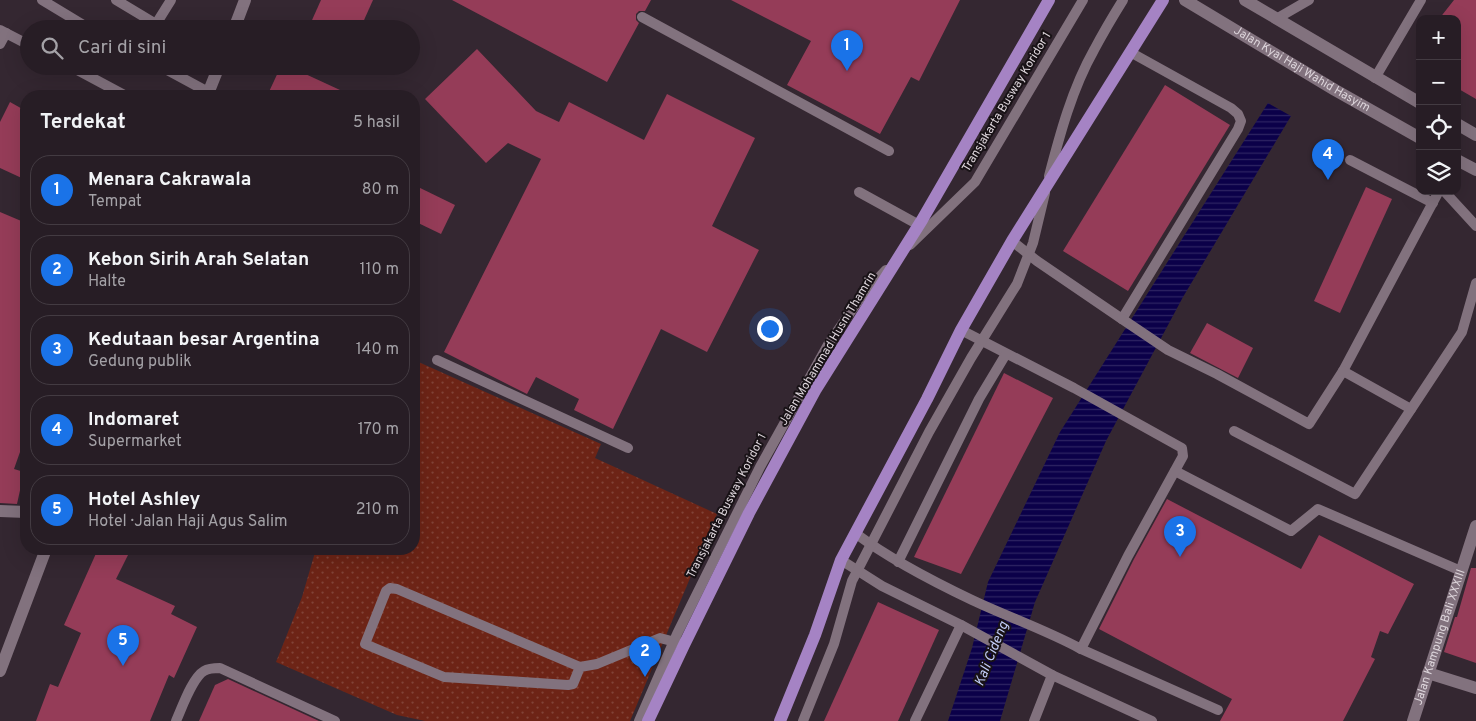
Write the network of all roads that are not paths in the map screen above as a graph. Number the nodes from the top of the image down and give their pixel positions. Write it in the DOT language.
graph roads {
  1 [pos="42,0"];
  2 [pos="116,0"];
  3 [pos="171,0"];
  4 [pos="1049,0"];
  5 [pos="1083,0"];
  6 [pos="1123,0"];
  7 [pos="1163,0"];
  8 [pos="1185,0"];
  9 [pos="1245,0"];
  10 [pos="1309,0"];
  11 [pos="1421,0"];
  12 [pos="242,1"];
  13 [pos="642,18"];
  14 [pos="75,20"];
  15 [pos="149,20"];
  16 [pos="158,20"];
  17 [pos="237,20"];
  18 [pos="1281,22"];
  19 [pos="3,32"];
  20 [pos="20,40"];
  21 [pos="0,44"];
  22 [pos="1130,52"];
  23 [pos="87,75"];
  24 [pos="175,75"];
  25 [pos="215,75"];
  26 [pos="1375,78"];
  27 [pos="115,90"];
  28 [pos="201,90"];
  29 [pos="210,90"];
  30 [pos="1416,101"];
  31 [pos="1461,126"];
  32 [pos="1476,135"];
  33 [pos="1416,136"];
  34 [pos="889,151"];
  35 [pos="1350,160"];
  36 [pos="1461,162"];
  37 [pos="1476,170"];
  38 [pos="1047,185"];
  39 [pos="859,192"];
  40 [pos="1437,195"];
  41 [pos="1448,195"];
  42 [pos="1432,203"];
  43 [pos="919,225"];
  44 [pos="1476,226"];
  45 [pos="1012,241"];
  46 [pos="901,253"];
  47 [pos="1029,254"];
  48 [pos="1476,283"];
  49 [pos="1123,320"];
  50 [pos="960,330"];
  51 [pos="981,341"];
  52 [pos="1006,354"];
  53 [pos="437,360"];
  54 [pos="1343,371"];
  55 [pos="1410,409"];
  56 [pos="1234,431"];
  57 [pos="628,448"];
  58 [pos="1176,471"];
  59 [pos="0,511"];
  60 [pos="20,512"];
  61 [pos="1476,526"];
  62 [pos="855,533"];
  63 [pos="1474,540"];
  64 [pos="871,545"];
  65 [pos="44,555"];
  66 [pos="841,560"];
  67 [pos="898,562"];
  68 [pos="857,571"];
  69 [pos="1461,571"];
  70 [pos="962,626"];
  71 [pos="679,643"];
  72 [pos="1081,649"];
  73 [pos="580,667"];
  74 [pos="0,671"];
  75 [pos="1428,673"];
  76 [pos="1050,674"];
  77 [pos="1476,688"];
  78 [pos="1218,710"];
  79 [pos="176,721"];
  80 [pos="336,721"];
  81 [pos="639,721"];
  82 [pos="648,721"];
  83 [pos="780,721"];
  84 [pos="803,721"];
  85 [pos="915,721"];
  86 [pos="1034,721"];
  87 [pos="1152,721"];
  88 [pos="1413,721"];
  1 -- 14 [label="lane"];
  2 -- 15 [label="lane"];
  3 -- 16 [label="lane"];
  4 -- 43 [label="main road, Jalan Mohammad Husni Thamrin"];
  5 -- 46 [label="lane, Transjakarta Busway Koridor 1"];
  6 -- 38 [label="lane"];
  7 -- 22 [label="main road"];
  8 -- 33 [label="main road, Jalan Kyai Haji Wahid Hasyim"];
  9 -- 18 [label="main road"];
  10 -- 18 [label="lane"];
  11 -- 26 [label="lane"];
  12 -- 17 [label="main road"];
  13 -- 34 [label="lane"];
  18 -- 26 [label="main road"];
  19 -- 20 [label="lane"];
  19 -- 21 [label="lane"];
  22 -- 38 [label="main road"];
  22 -- 49 [label="lane"];
  23 -- 27 [label="lane"];
  24 -- 28 [label="lane"];
  25 -- 29 [label="main road"];
  26 -- 30 [label="main road"];
  31 -- 32 [label="main road"];
  35 -- 42 [label="lane"];
  36 -- 37 [label="main road"];
  38 -- 45 [label="main road"];
  38 -- 47 [label="lane"];
  39 -- 43 [label="lane"];
  40 -- 42 [label="lane"];
  41 -- 44 [label="lane"];
  42 -- 54 [label="lane"];
  43 -- 46 [label="main road, Jalan Mohammad Husni Thamrin"];
  45 -- 47 [label="lane"];
  45 -- 50 [label="main road"];
  46 -- 71 [label="main road, Jalan Mohammad Husni Thamrin"];
  47 -- 49 [label="lane"];
  47 -- 51 [label="lane"];
  48 -- 55 [label="lane"];
  49 -- 54 [label="lane"];
  50 -- 51 [label="lane"];
  50 -- 62 [label="main road"];
  51 -- 52 [label="lane"];
  51 -- 64 [label="lane"];
  52 -- 58 [label="lane"];
  52 -- 67 [label="lane"];
  53 -- 57 [label="lane"];
  54 -- 55 [label="lane"];
  55 -- 56 [label="lane"];
  58 -- 69 [label="lane"];
  58 -- 72 [label="lane"];
  59 -- 60 [label="main road"];
  61 -- 63 [label="main road, Jalan Kampung Bali XXXIII"];
  62 -- 64 [label="lane"];
  62 -- 66 [label="main road"];
  63 -- 69 [label="main road, Jalan Kampung Bali XXXIII"];
  64 -- 67 [label="lane"];
  64 -- 68 [label="lane"];
  65 -- 74 [label="main road"];
  66 -- 68 [label="lane"];
  66 -- 83 [label="main road"];
  67 -- 72 [label="lane"];
  68 -- 70 [label="lane"];
  68 -- 84 [label="lane"];
  69 -- 75 [label="main road, Jalan Kampung Bali XXXIII"];
  70 -- 76 [label="lane"];
  70 -- 85 [label="lane"];
  71 -- 73 [label="lane"];
  71 -- 81 [label="lane"];
  71 -- 82 [label="main road, Jalan Mohammad Husni Thamrin"];
  72 -- 78 [label="lane"];
  73 -- 73 [label="lane"];
  75 -- 77 [label="main road"];
  75 -- 88 [label="main road, Jalan Kampung Bali XXXIII"];
  76 -- 86 [label="lane"];
  76 -- 87 [label="lane"];
  79 -- 80 [label="lane"];
}
